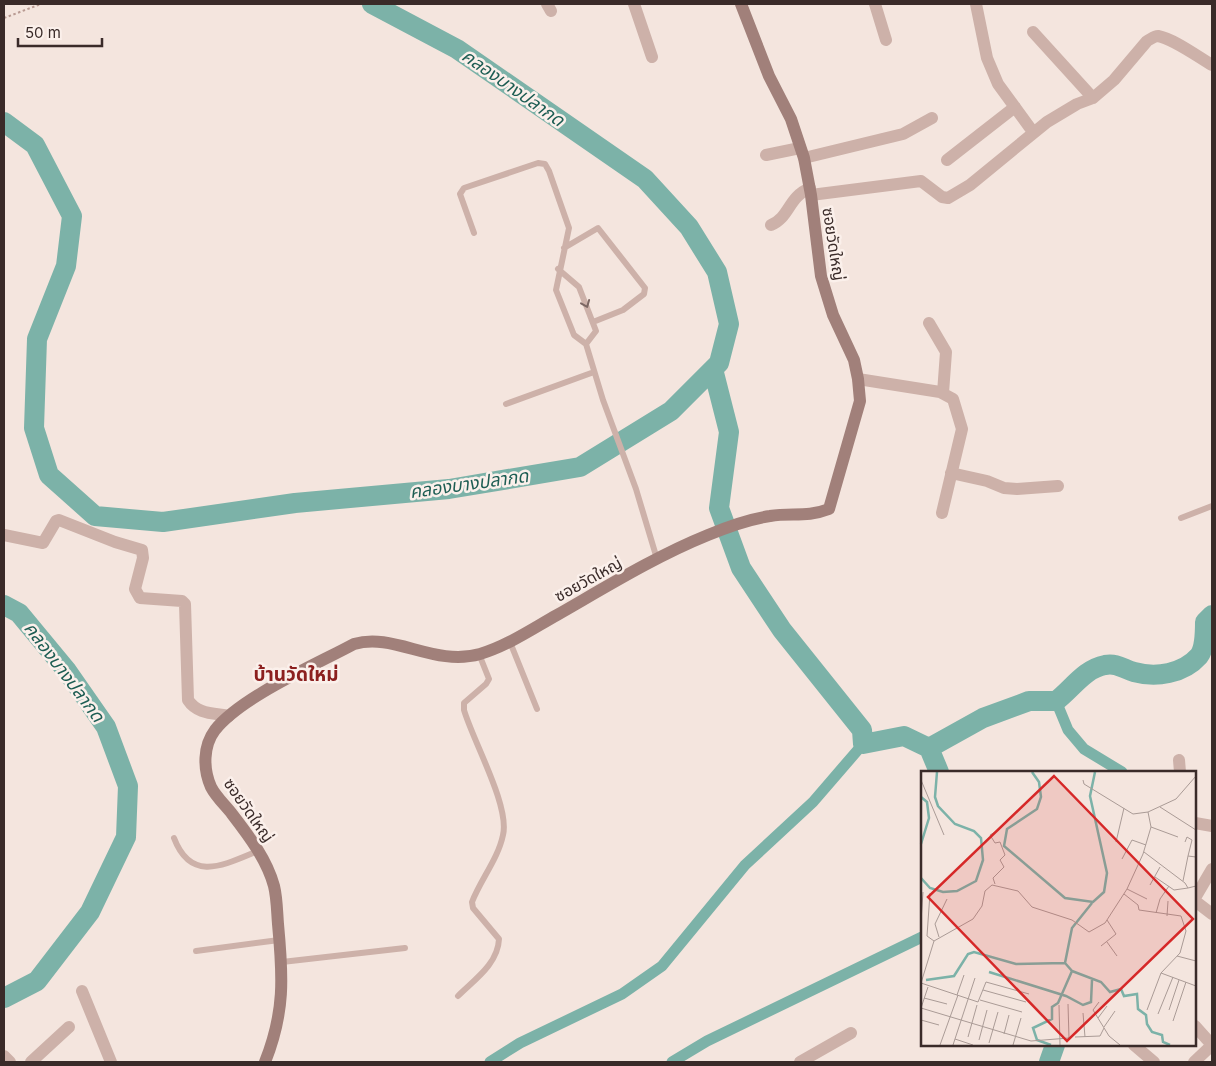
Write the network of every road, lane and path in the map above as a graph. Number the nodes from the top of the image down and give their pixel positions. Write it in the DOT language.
graph roads {
  1 [pos="41,4"];
  2 [pos="634,4"];
  3 [pos="741,4"];
  4 [pos="875,4"];
  5 [pos="976,4"];
  6 [pos="4,18"];
  7 [pos="1032,32"];
  8 [pos="886,40"];
  9 [pos="652,57"];
  10 [pos="1212,65"];
  11 [pos="1093,98"];
  12 [pos="1015,107"];
  13 [pos="932,118"];
  14 [pos="1033,132"];
  15 [pos="802,153"];
  16 [pos="766,156"];
  17 [pos="947,160"];
  18 [pos="811,192"];
  19 [pos="772,224"];
  20 [pos="474,233"];
  21 [pos="564,248"];
  22 [pos="558,269"];
  23 [pos="593,322"];
  24 [pos="929,323"];
  25 [pos="586,344"];
  26 [pos="594,372"];
  27 [pos="858,378"];
  28 [pos="943,393"];
  29 [pos="506,404"];
  30 [pos="952,473"];
  31 [pos="1058,486"];
  32 [pos="1212,506"];
  33 [pos="942,513"];
  34 [pos="1181,518"];
  35 [pos="4,536"];
  36 [pos="657,559"];
  37 [pos="510,642"];
  38 [pos="479,654"];
  39 [pos="537,709"];
  40 [pos="229,716"];
  41 [pos="1196,823"];
  42 [pos="1212,826"];
  43 [pos="174,838"];
  44 [pos="258,851"];
  45 [pos="1212,869"];
  46 [pos="1196,898"];
  47 [pos="1196,901"];
  48 [pos="1212,914"];
  49 [pos="279,940"];
  50 [pos="405,948"];
  51 [pos="196,951"];
  52 [pos="282,962"];
  53 [pos="82,991"];
  54 [pos="458,996"];
  55 [pos="69,1027"];
  56 [pos="1196,1027"];
  57 [pos="851,1033"];
  58 [pos="1212,1045"];
  59 [pos="1135,1046"];
  60 [pos="4,1056"];
  61 [pos="10,1062"];
  62 [pos="31,1062"];
  63 [pos="111,1062"];
  64 [pos="265,1062"];
  65 [pos="800,1062"];
  66 [pos="1154,1062"];
  67 [pos="1194,1062"];
  1 -- 6 [label="path"];
  2 -- 9 [label="street"];
  3 -- 15 [label="street, ซอยวัดใหญ่"];
  4 -- 8 [label="street"];
  5 -- 12 [label="street"];
  7 -- 11 [label="street"];
  10 -- 11 [label="street"];
  11 -- 14 [label="street"];
  12 -- 14 [label="street"];
  12 -- 17 [label="street"];
  13 -- 15 [label="street"];
  14 -- 18 [label="street"];
  15 -- 16 [label="street"];
  15 -- 18 [label="street, ซอยวัดใหญ่"];
  18 -- 19 [label="street"];
  18 -- 27 [label="street, ซอยวัดใหญ่"];
  20 -- 21 [label="lane"];
  21 -- 22 [label="lane"];
  21 -- 23 [label="lane"];
  22 -- 23 [label="lane, one-way"];
  22 -- 25 [label="lane"];
  23 -- 25 [label="lane"];
  24 -- 28 [label="street"];
  25 -- 26 [label="lane"];
  26 -- 29 [label="lane"];
  26 -- 36 [label="lane"];
  27 -- 28 [label="street"];
  27 -- 36 [label="street, ซอยวัดใหญ่"];
  28 -- 30 [label="street"];
  30 -- 31 [label="street"];
  30 -- 33 [label="street"];
  32 -- 34 [label="lane"];
  35 -- 40 [label="street"];
  36 -- 37 [label="street, ซอยวัดใหญ่"];
  37 -- 38 [label="street, ซอยวัดใหญ่"];
  37 -- 39 [label="lane"];
  38 -- 40 [label="street, ซอยวัดใหญ่"];
  38 -- 54 [label="lane"];
  40 -- 44 [label="street, ซอยวัดใหญ่"];
  41 -- 42 [label="street"];
  43 -- 44 [label="lane"];
  44 -- 49 [label="street, ซอยวัดใหญ่"];
  45 -- 46 [label="street"];
  47 -- 48 [label="street"];
  49 -- 51 [label="lane"];
  49 -- 52 [label="street, ซอยวัดใหญ่"];
  50 -- 52 [label="lane"];
  52 -- 64 [label="street, ซอยวัดใหญ่"];
  53 -- 63 [label="street"];
  55 -- 62 [label="street"];
  56 -- 58 [label="street"];
  57 -- 65 [label="street"];
  58 -- 67 [label="street"];
  59 -- 66 [label="street"];
  60 -- 61 [label="street"];
}
